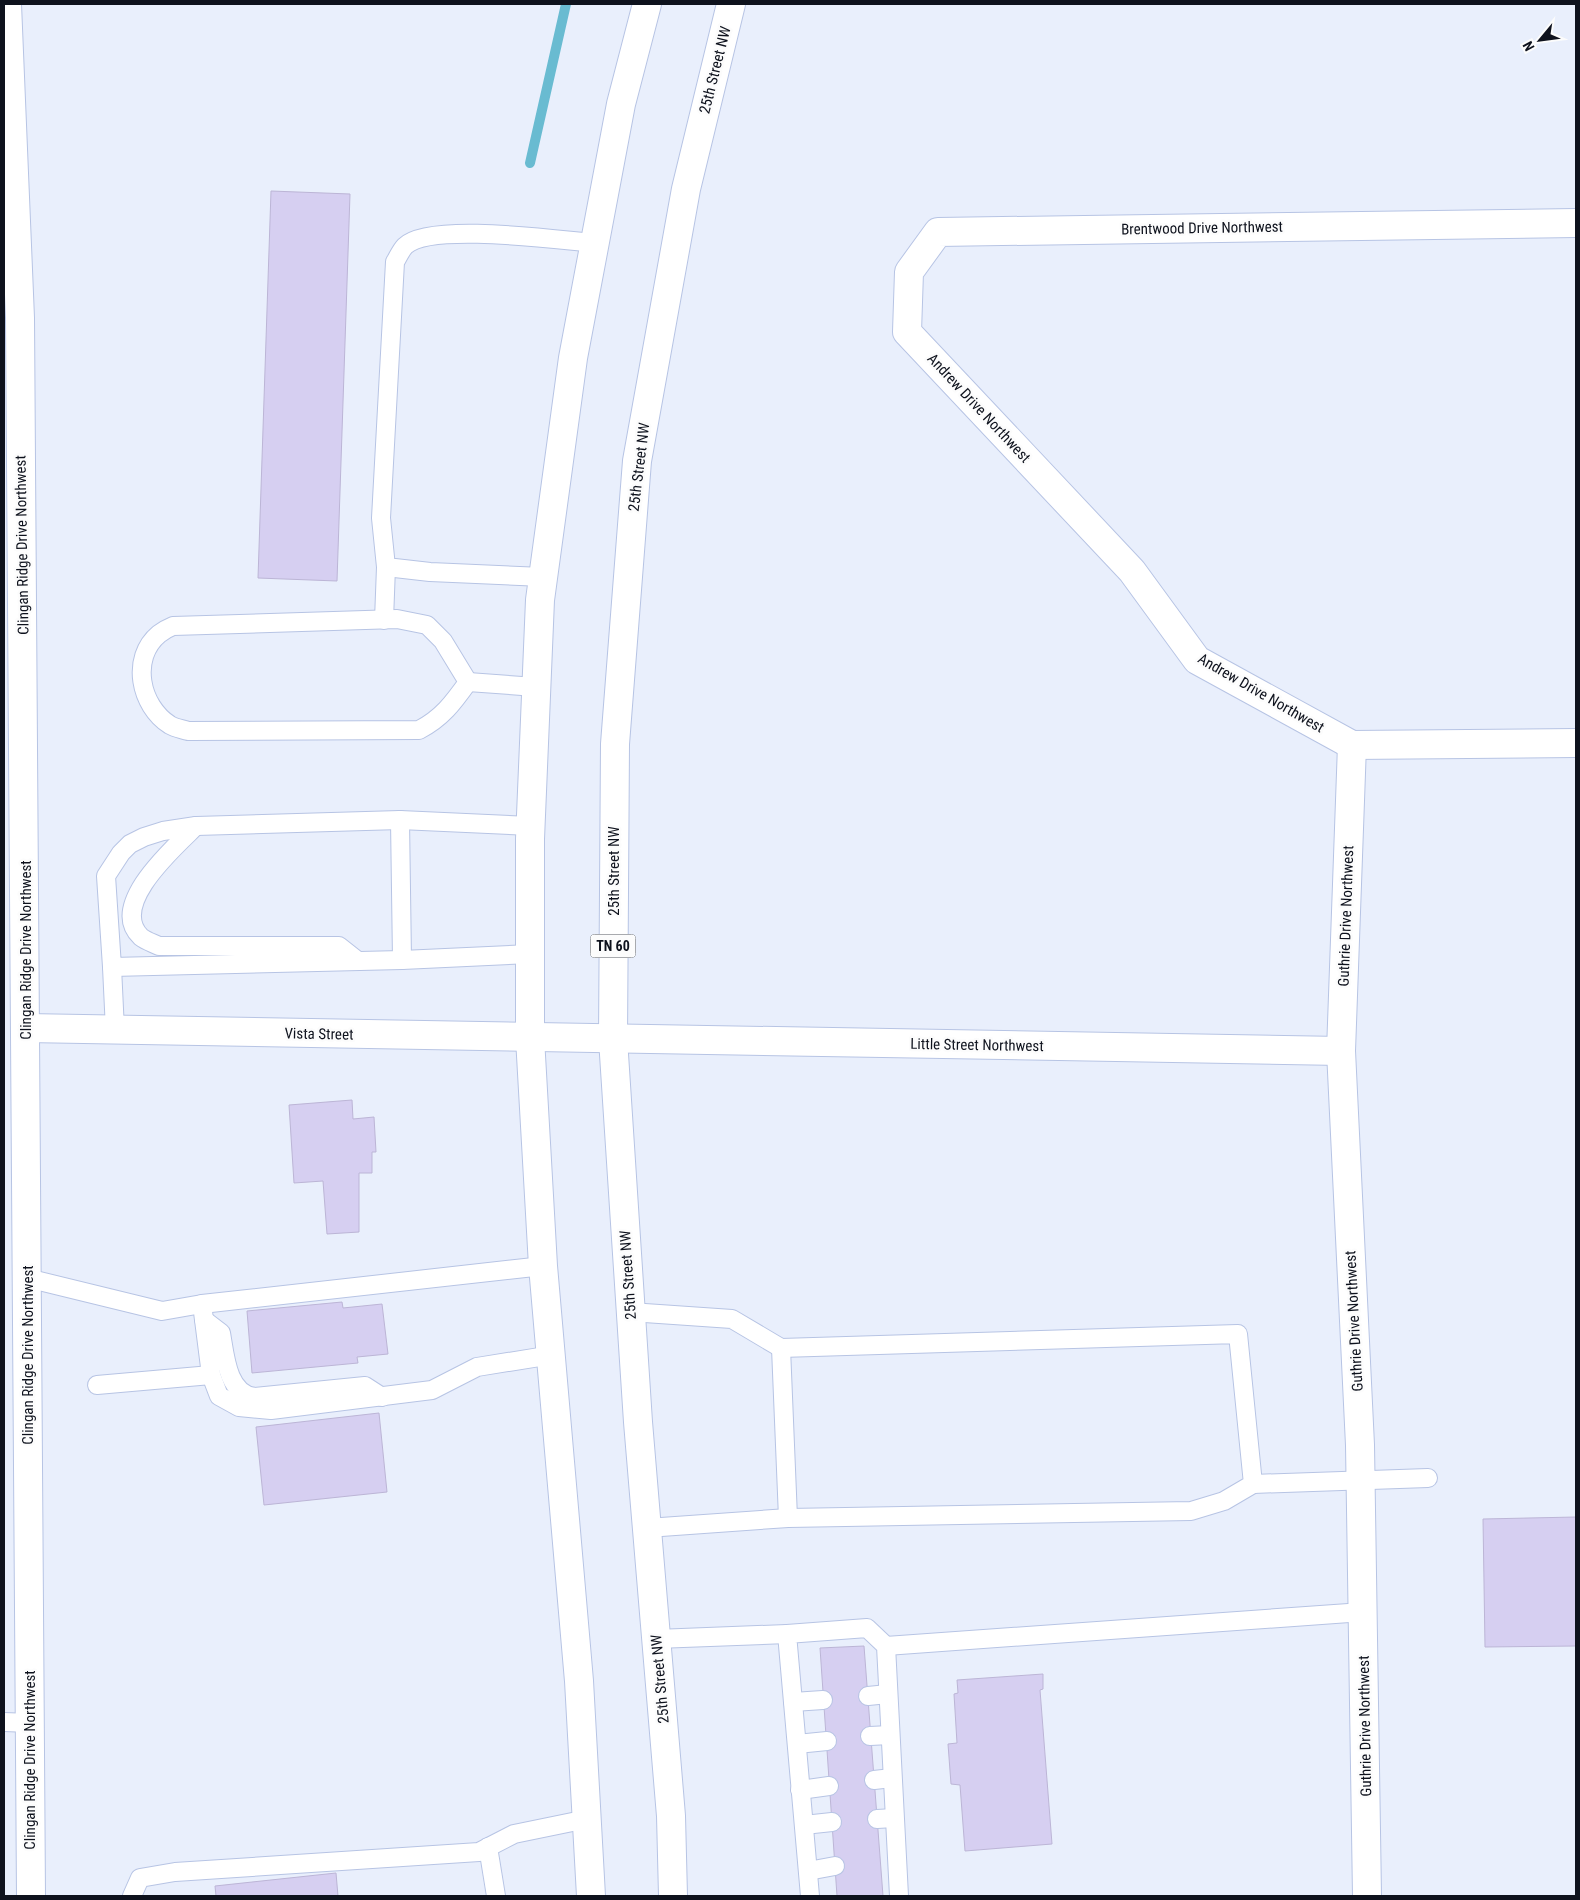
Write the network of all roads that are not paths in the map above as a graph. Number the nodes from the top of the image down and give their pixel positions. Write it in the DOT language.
graph roads {
  1 [pos="7,4"];
  2 [pos="647,4"];
  3 [pos="731,4"];
  4 [pos="1576,223"];
  5 [pos="595,243"];
  6 [pos="12,318"];
  7 [pos="907,332"];
  8 [pos="386,567"];
  9 [pos="543,577"];
  10 [pos="384,620"];
  11 [pos="468,682"];
  12 [pos="536,687"];
  13 [pos="1576,743"];
  14 [pos="1352,746"];
  15 [pos="400,820"];
  16 [pos="196,826"];
  17 [pos="531,826"];
  18 [pos="15,899"];
  19 [pos="530,954"];
  20 [pos="402,960"];
  21 [pos="358,961"];
  22 [pos="112,967"];
  23 [pos="26,1028"];
  24 [pos="115,1030"];
  25 [pos="530,1038"];
  26 [pos="613,1039"];
  27 [pos="1341,1051"];
  28 [pos="543,1266"];
  29 [pos="27,1278"];
  30 [pos="203,1312"];
  31 [pos="630,1312"];
  32 [pos="781,1348"];
  33 [pos="552,1355"];
  34 [pos="211,1375"];
  35 [pos="97,1385"];
  36 [pos="382,1397"];
  37 [pos="1428,1478"];
  38 [pos="1361,1479"];
  39 [pos="1252,1484"];
  40 [pos="788,1518"];
  41 [pos="647,1528"];
  42 [pos="1363,1612"];
  43 [pos="788,1634"];
  44 [pos="656,1639"];
  45 [pos="886,1646"];
  46 [pos="888,1694"];
  47 [pos="868,1696"];
  48 [pos="823,1700"];
  49 [pos="793,1702"];
  50 [pos="17,1722"];
  51 [pos="890,1735"];
  52 [pos="870,1736"];
  53 [pos="827,1741"];
  54 [pos="797,1744"];
  55 [pos="892,1778"];
  56 [pos="874,1780"];
  57 [pos="829,1786"];
  58 [pos="800,1790"];
  59 [pos="587,1819"];
  60 [pos="832,1822"];
  61 [pos="804,1825"];
  62 [pos="488,1847"];
  63 [pos="835,1866"];
  64 [pos="808,1872"];
  65 [pos="31,1896"];
  66 [pos="132,1896"];
  67 [pos="496,1896"];
  68 [pos="591,1896"];
  69 [pos="673,1896"];
  70 [pos="810,1896"];
  71 [pos="899,1896"];
  72 [pos="1367,1896"];
  1 -- 6 [label="main road, Clingan Ridge Drive Northwest"];
  2 -- 5 [label="main road"];
  3 -- 26 [label="main road, 25th Street NW / TN 60"];
  4 -- 7 [label="main road, Brentwood Drive Northwest"];
  5 -- 8 [label="lane"];
  5 -- 9 [label="main road"];
  6 -- 18 [label="main road, Clingan Ridge Drive Northwest"];
  7 -- 14 [label="main road, Andrew Drive Northwest"];
  8 -- 9 [label="lane"];
  8 -- 10 [label="lane"];
  9 -- 12 [label="main road"];
  10 -- 11 [label="lane"];
  10 -- 11 [label="lane"];
  11 -- 12 [label="lane"];
  12 -- 17 [label="main road"];
  13 -- 14 [label="main road, Andrew Drive Northwest"];
  14 -- 27 [label="main road, Guthrie Drive Northwest"];
  15 -- 16 [label="lane"];
  15 -- 17 [label="lane"];
  15 -- 20 [label="lane"];
  16 -- 21 [label="lane"];
  16 -- 22 [label="lane"];
  17 -- 19 [label="main road"];
  18 -- 23 [label="main road, Clingan Ridge Drive Northwest"];
  19 -- 20 [label="lane"];
  19 -- 25 [label="main road"];
  20 -- 21 [label="lane"];
  21 -- 22 [label="lane"];
  22 -- 24 [label="lane"];
  23 -- 24 [label="main road, Vista Street"];
  23 -- 29 [label="main road, Clingan Ridge Drive Northwest"];
  24 -- 25 [label="main road, Vista Street"];
  25 -- 26 [label="main road, Vista Street"];
  25 -- 28 [label="main road"];
  26 -- 27 [label="main road, Little Street Northwest"];
  26 -- 31 [label="main road, 25th Street NW / TN 60"];
  27 -- 38 [label="main road, Guthrie Drive Northwest"];
  28 -- 30 [label="lane"];
  28 -- 33 [label="main road"];
  29 -- 30 [label="lane"];
  29 -- 50 [label="main road, Clingan Ridge Drive Northwest"];
  30 -- 34 [label="lane"];
  30 -- 36 [label="lane"];
  31 -- 32 [label="lane"];
  31 -- 41 [label="main road, 25th Street NW / TN 60"];
  32 -- 39 [label="lane"];
  32 -- 40 [label="lane"];
  33 -- 36 [label="lane"];
  33 -- 59 [label="main road"];
  34 -- 35 [label="lane"];
  34 -- 36 [label="lane"];
  37 -- 38 [label="lane"];
  38 -- 39 [label="lane"];
  38 -- 42 [label="main road, Guthrie Drive Northwest"];
  39 -- 40 [label="lane"];
  40 -- 41 [label="lane"];
  41 -- 44 [label="main road, 25th Street NW / TN 60"];
  42 -- 45 [label="lane"];
  42 -- 72 [label="main road, Guthrie Drive Northwest"];
  43 -- 44 [label="lane"];
  43 -- 45 [label="lane"];
  43 -- 49 [label="lane"];
  44 -- 69 [label="main road, 25th Street NW / TN 60"];
  45 -- 46 [label="lane"];
  46 -- 47 [label="lane"];
  46 -- 51 [label="lane"];
  48 -- 49 [label="lane"];
  49 -- 54 [label="lane"];
  50 -- 65 [label="main road, Clingan Ridge Drive Northwest"];
  51 -- 52 [label="lane"];
  51 -- 55 [label="lane"];
  53 -- 54 [label="lane"];
  54 -- 58 [label="lane"];
  55 -- 56 [label="lane"];
  55 -- 71 [label="lane"];
  57 -- 58 [label="lane"];
  58 -- 61 [label="lane"];
  59 -- 62 [label="lane"];
  59 -- 68 [label="main road"];
  60 -- 61 [label="lane"];
  61 -- 64 [label="lane"];
  62 -- 66 [label="lane"];
  62 -- 67 [label="lane"];
  63 -- 64 [label="lane"];
  64 -- 70 [label="lane"];
}
